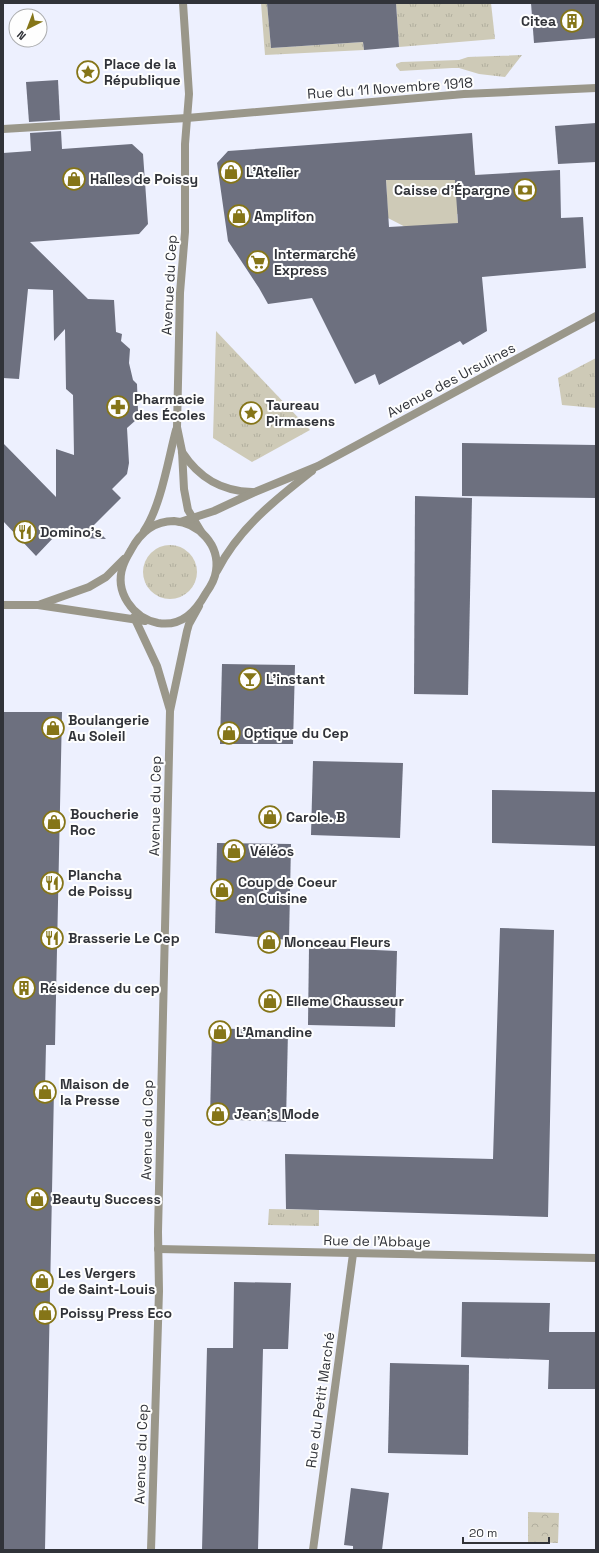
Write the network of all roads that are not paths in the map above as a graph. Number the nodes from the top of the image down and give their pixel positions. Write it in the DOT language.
graph roads {
  1 [pos="183,3"];
  2 [pos="596,88"];
  3 [pos="187,118"];
  4 [pos="3,129"];
  5 [pos="596,316"];
  6 [pos="177,427"];
  7 [pos="182,451"];
  8 [pos="318,466"];
  9 [pos="255,492"];
  10 [pos="192,518"];
  11 [pos="180,522"];
  12 [pos="202,533"];
  13 [pos="140,535"];
  14 [pos="128,556"];
  15 [pos="215,575"];
  16 [pos="126,601"];
  17 [pos="3,604"];
  18 [pos="38,605"];
  19 [pos="199,606"];
  20 [pos="136,619"];
  21 [pos="156,622"];
  22 [pos="170,711"];
  23 [pos="158,1249"];
  24 [pos="353,1254"];
  25 [pos="596,1258"];
  26 [pos="151,1550"];
  27 [pos="313,1550"];
  1 -- 3 [label="street"];
  2 -- 3 [label="street, Rue du 11 Novembre 1918"];
  3 -- 4 [label="street"];
  3 -- 6 [label="street, Avenue du Cep"];
  5 -- 8 [label="street, Avenue des Ursulines"];
  6 -- 7 [label="street, Avenue du Cep"];
  6 -- 13 [label="street, Avenue du Cep"];
  7 -- 9 [label="street"];
  7 -- 10 [label="street, Avenue du Cep"];
  8 -- 9 [label="street, Avenue des Ursulines"];
  8 -- 15 [label="street, Avenue des Ursulines"];
  9 -- 10 [label="street, Avenue des Ursulines"];
  10 -- 11 [label="street, Avenue des Ursulines"];
  10 -- 12 [label="street, Avenue du Cep"];
  11 -- 12 [label="street"];
  11 -- 13 [label="street"];
  12 -- 15 [label="street"];
  13 -- 14 [label="street"];
  14 -- 16 [label="street"];
  14 -- 18 [label="street"];
  15 -- 19 [label="street"];
  16 -- 20 [label="street, Avenue du Cep"];
  16 -- 21 [label="street"];
  17 -- 18 [label="street"];
  18 -- 20 [label="street"];
  19 -- 21 [label="street"];
  19 -- 22 [label="street, Avenue du Cep"];
  20 -- 21 [label="street"];
  20 -- 22 [label="street, Avenue du Cep"];
  22 -- 23 [label="street, Avenue du Cep"];
  23 -- 24 [label="street, Rue de l'Abbaye"];
  23 -- 26 [label="street, Avenue du Cep"];
  24 -- 25 [label="street, Rue de l'Abbaye"];
  24 -- 27 [label="street, Rue du Petit Marché"];
}
